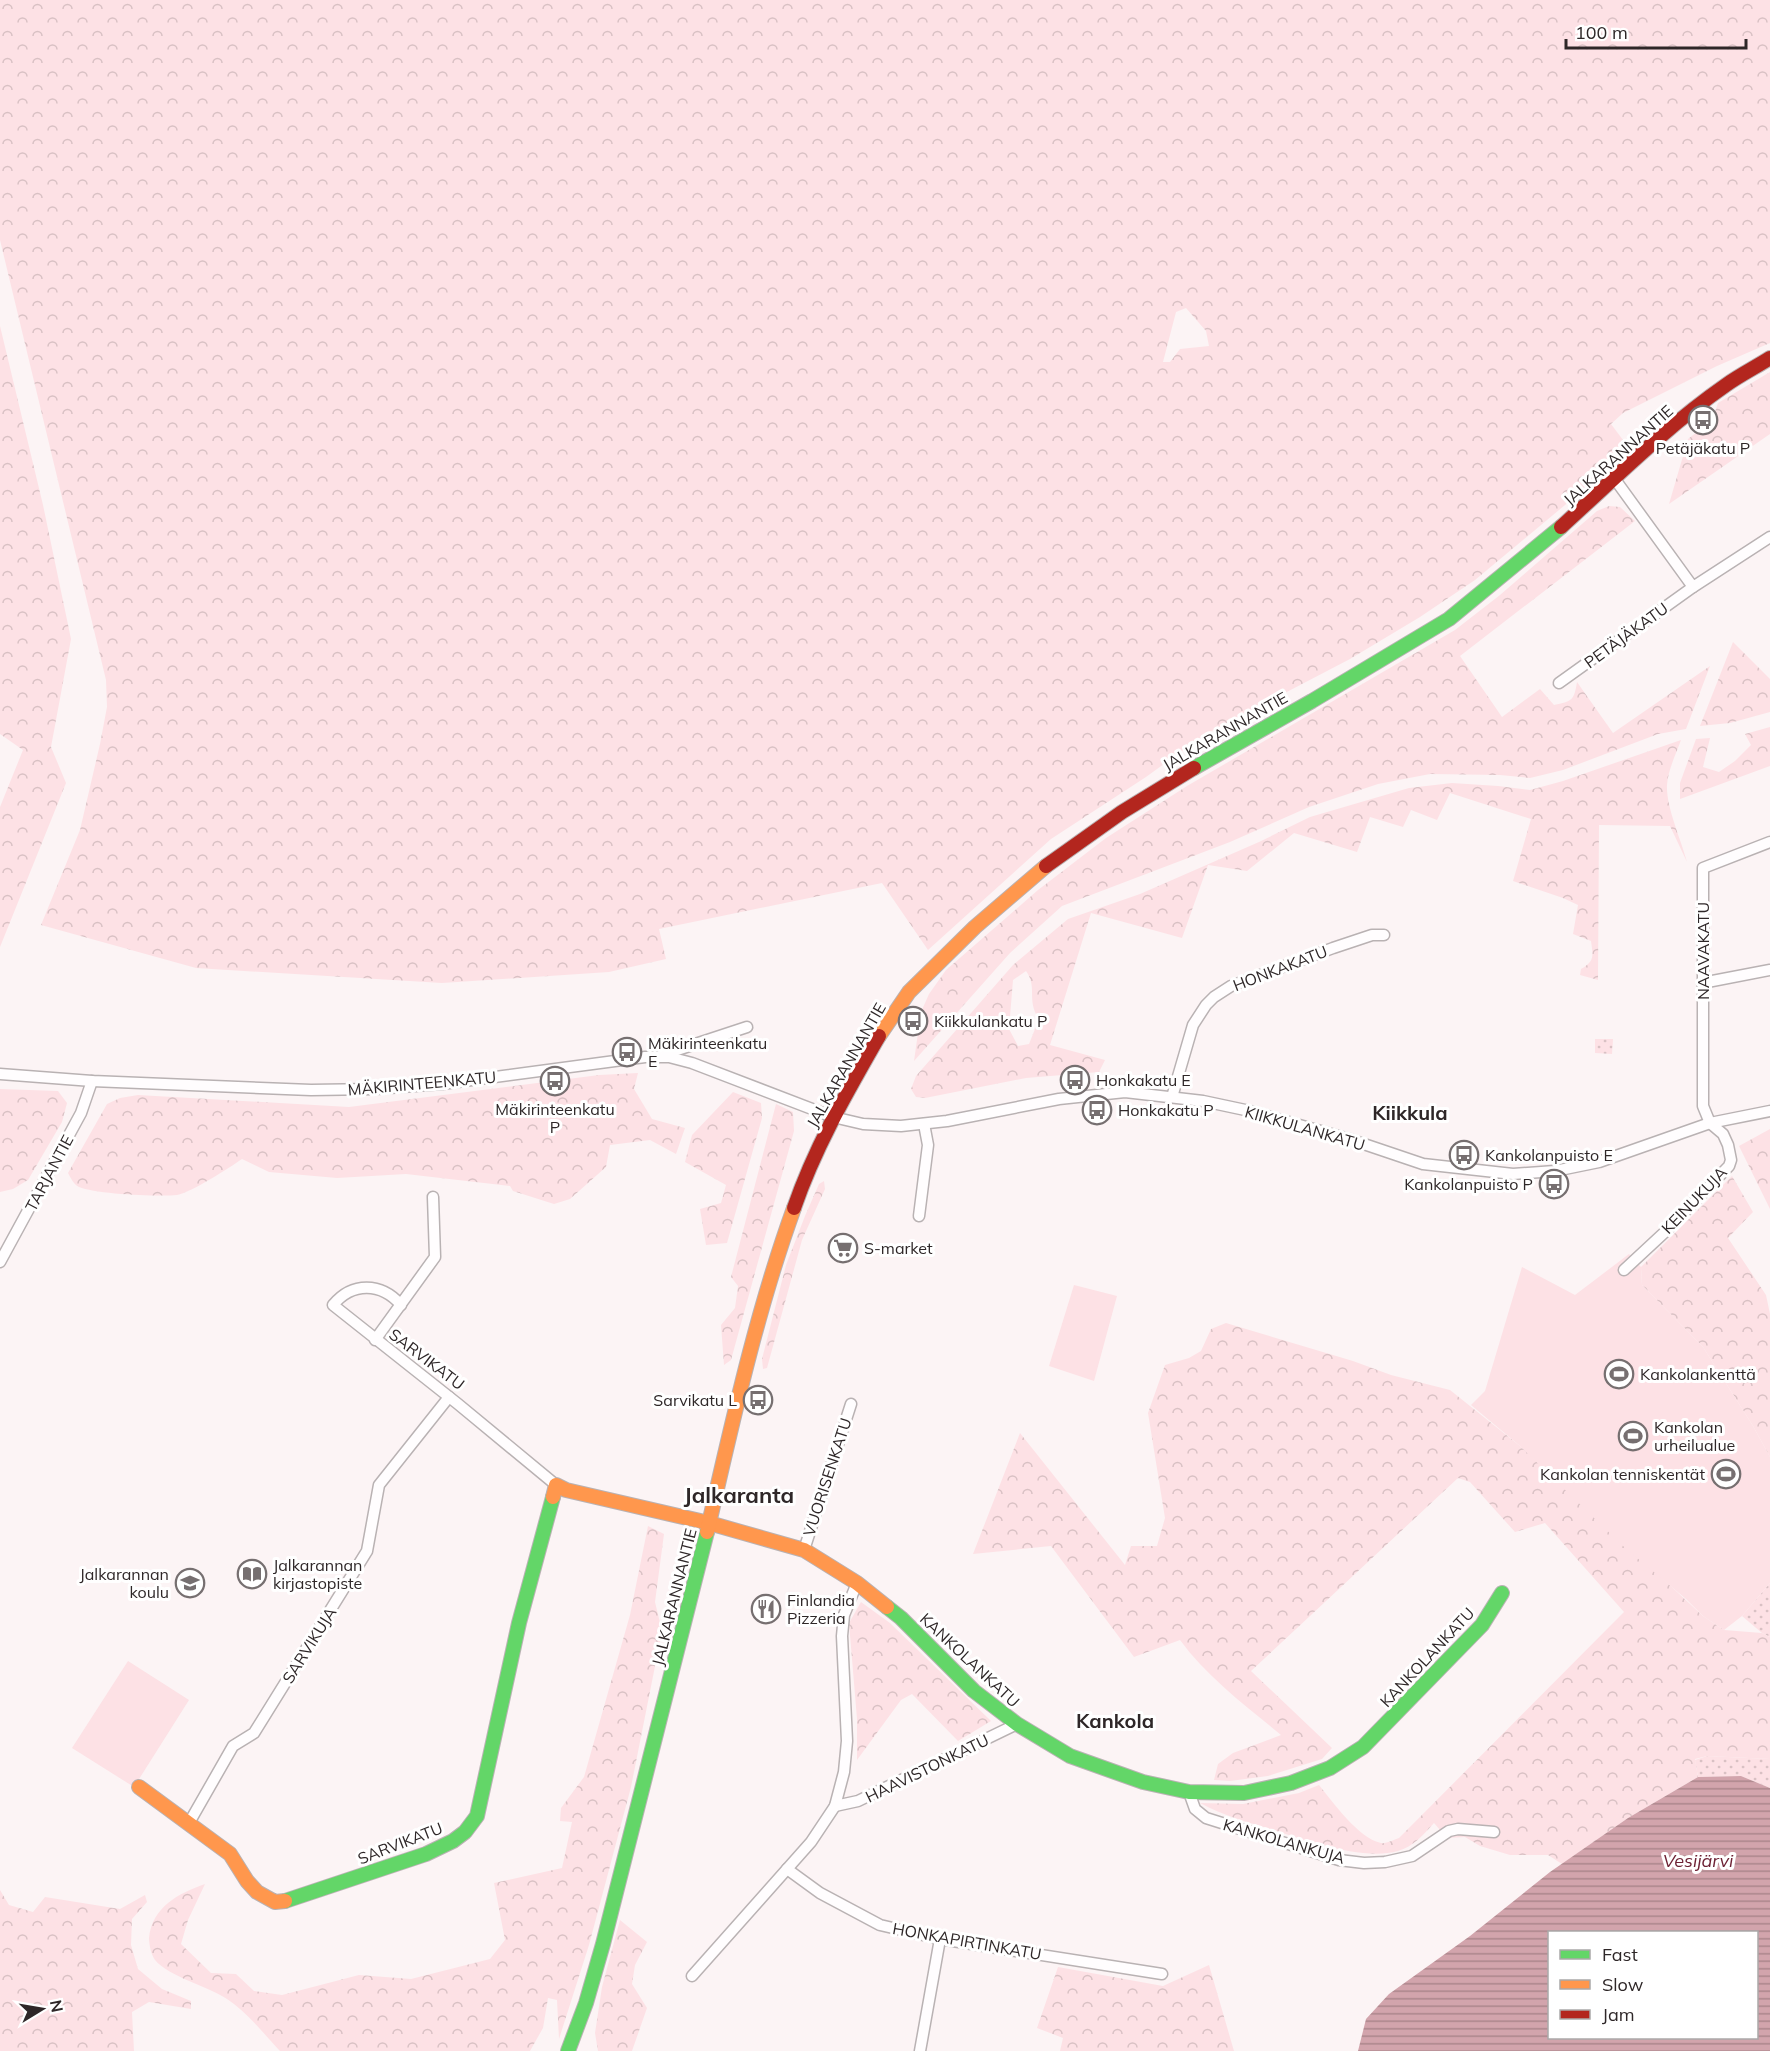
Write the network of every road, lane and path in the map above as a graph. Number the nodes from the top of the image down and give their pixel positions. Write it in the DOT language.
graph roads {
  1 [pos="1770,358"];
  2 [pos="1614,478"];
  3 [pos="1770,537"];
  4 [pos="1693,587"];
  5 [pos="1559,684"];
  6 [pos="1770,842"];
  7 [pos="1384,935"];
  8 [pos="1770,970"];
  9 [pos="1702,982"];
  10 [pos="747,1027"];
  11 [pos="657,1057"];
  12 [pos="0,1074"];
  13 [pos="92,1082"];
  14 [pos="1172,1097"];
  15 [pos="1703,1106"];
  16 [pos="1770,1111"];
  17 [pos="833,1117"];
  18 [pos="1710,1123"];
  19 [pos="924,1124"];
  20 [pos="433,1197"];
  21 [pos="919,1216"];
  22 [pos="0,1262"];
  23 [pos="1624,1270"];
  24 [pos="400,1305"];
  25 [pos="375,1340"];
  26 [pos="449,1397"];
  27 [pos="851,1404"];
  28 [pos="556,1485"];
  29 [pos="709,1523"];
  30 [pos="804,1550"];
  31 [pos="857,1583"];
  32 [pos="1502,1593"];
  33 [pos="1017,1724"];
  34 [pos="139,1787"];
  35 [pos="1189,1792"];
  36 [pos="836,1806"];
  37 [pos="189,1823"];
  38 [pos="1494,1832"];
  39 [pos="787,1869"];
  40 [pos="940,1939"];
  41 [pos="1162,1974"];
  42 [pos="692,1976"];
  43 [pos="568,2051"];
  44 [pos="920,2051"];
  1 -- 2 [label="main road, JALKARANNANTIE"];
  2 -- 4 [label="street"];
  2 -- 17 [label="main road, JALKARANNANTIE"];
  3 -- 4 [label="street, PETÄJÄKATU"];
  4 -- 5 [label="street, PETÄJÄKATU"];
  6 -- 9 [label="street, NAAVAKATU"];
  7 -- 14 [label="street, HONKAKATU"];
  8 -- 9 [label="street"];
  9 -- 15 [label="street, NAAVAKATU"];
  10 -- 11 [label="street"];
  11 -- 13 [label="street, MÄKIRINTEENKATU"];
  11 -- 17 [label="street, MÄKIRINTEENKATU"];
  12 -- 13 [label="street, MÄKIRINTEENKATU"];
  13 -- 22 [label="street, TARJANTIE"];
  14 -- 18 [label="street, KIIKKULANKATU"];
  14 -- 19 [label="street, KIIKKULANKATU"];
  15 -- 18 [label="street, KEINUKUJA"];
  16 -- 18 [label="street, KIIKKULANKATU"];
  17 -- 19 [label="street, KIIKKULANKATU"];
  17 -- 29 [label="main road, JALKARANNANTIE"];
  18 -- 23 [label="street, KEINUKUJA"];
  19 -- 21 [label="street"];
  20 -- 24 [label="street"];
  24 -- 25 [label="street"];
  24 -- 25 [label="street, SARVIKATU"];
  25 -- 26 [label="street, SARVIKATU"];
  26 -- 28 [label="street, SARVIKATU"];
  26 -- 37 [label="street, SARVIKUJA"];
  27 -- 30 [label="street, VUORISENKATU"];
  28 -- 29 [label="main road, SARVIKATU"];
  28 -- 37 [label="main road, SARVIKATU"];
  29 -- 30 [label="main road, KANKOLANKATU"];
  29 -- 43 [label="main road, JALKARANNANTIE"];
  30 -- 31 [label="main road, KANKOLANKATU"];
  31 -- 33 [label="main road, KANKOLANKATU"];
  31 -- 36 [label="street"];
  32 -- 35 [label="main road, KANKOLANKATU"];
  33 -- 35 [label="main road, KANKOLANKATU"];
  33 -- 36 [label="street, HAAVISTONKATU"];
  34 -- 37 [label="main road, SARVIKATU"];
  35 -- 38 [label="street, KANKOLANKUJA"];
  36 -- 39 [label="street"];
  39 -- 40 [label="street, HONKAPIRTINKATU"];
  39 -- 42 [label="street"];
  40 -- 41 [label="street, HONKAPIRTINKATU"];
  40 -- 44 [label="street"];
}
